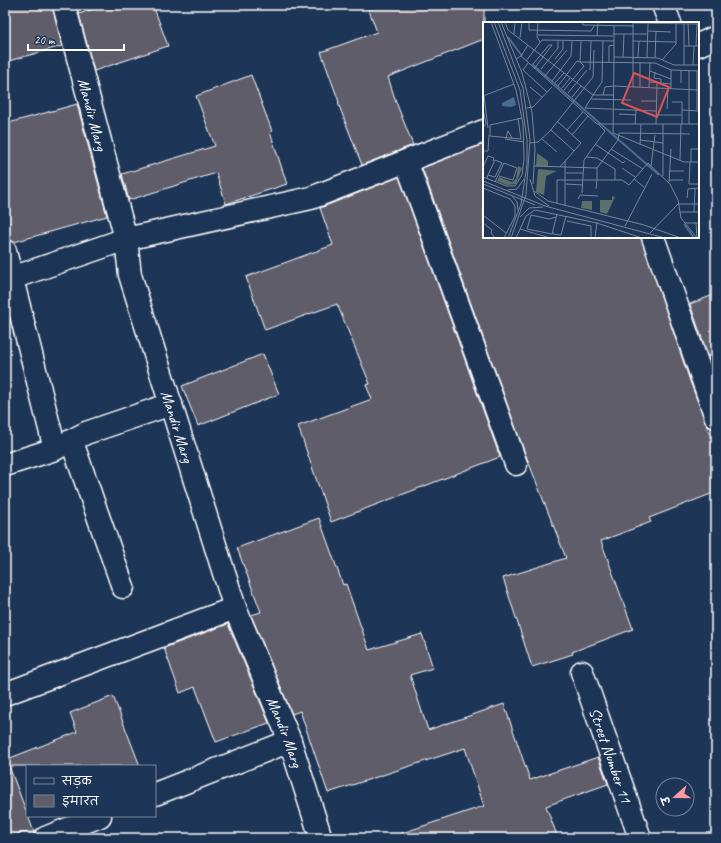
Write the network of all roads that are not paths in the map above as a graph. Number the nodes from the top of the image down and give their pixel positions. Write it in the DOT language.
graph roads {
  1 [pos="64,5"];
  2 [pos="663,5"];
  3 [pos="670,22"];
  4 [pos="716,37"];
  5 [pos="699,45"];
  6 [pos="483,130"];
  7 [pos="406,161"];
  8 [pos="653,238"];
  9 [pos="126,239"];
  10 [pos="5,251"];
  11 [pos="12,278"];
  12 [pos="171,404"];
  13 [pos="716,418"];
  14 [pos="63,445"];
  15 [pos="516,464"];
  16 [pos="5,465"];
  17 [pos="123,587"];
  18 [pos="234,608"];
  19 [pos="582,672"];
  20 [pos="5,694"];
  21 [pos="290,740"];
  22 [pos="156,794"];
  23 [pos="98,817"];
  24 [pos="45,838"];
  25 [pos="322,838"];
  26 [pos="640,838"];
  1 -- 9 [label="street, Mandir Marg"];
  2 -- 3 [label="street"];
  4 -- 5 [label="street"];
  6 -- 7 [label="street"];
  7 -- 9 [label="street"];
  7 -- 15 [label="street"];
  8 -- 13 [label="street"];
  9 -- 11 [label="street"];
  9 -- 12 [label="street, Mandir Marg"];
  10 -- 11 [label="street"];
  11 -- 14 [label="street"];
  12 -- 14 [label="street"];
  12 -- 18 [label="street, Mandir Marg"];
  14 -- 16 [label="street"];
  14 -- 17 [label="street"];
  18 -- 20 [label="street"];
  18 -- 21 [label="street, Mandir Marg"];
  19 -- 26 [label="street, Street Number 11"];
  21 -- 22 [label="street"];
  21 -- 25 [label="street, Mandir Marg"];
  23 -- 24 [label="street"];
}
